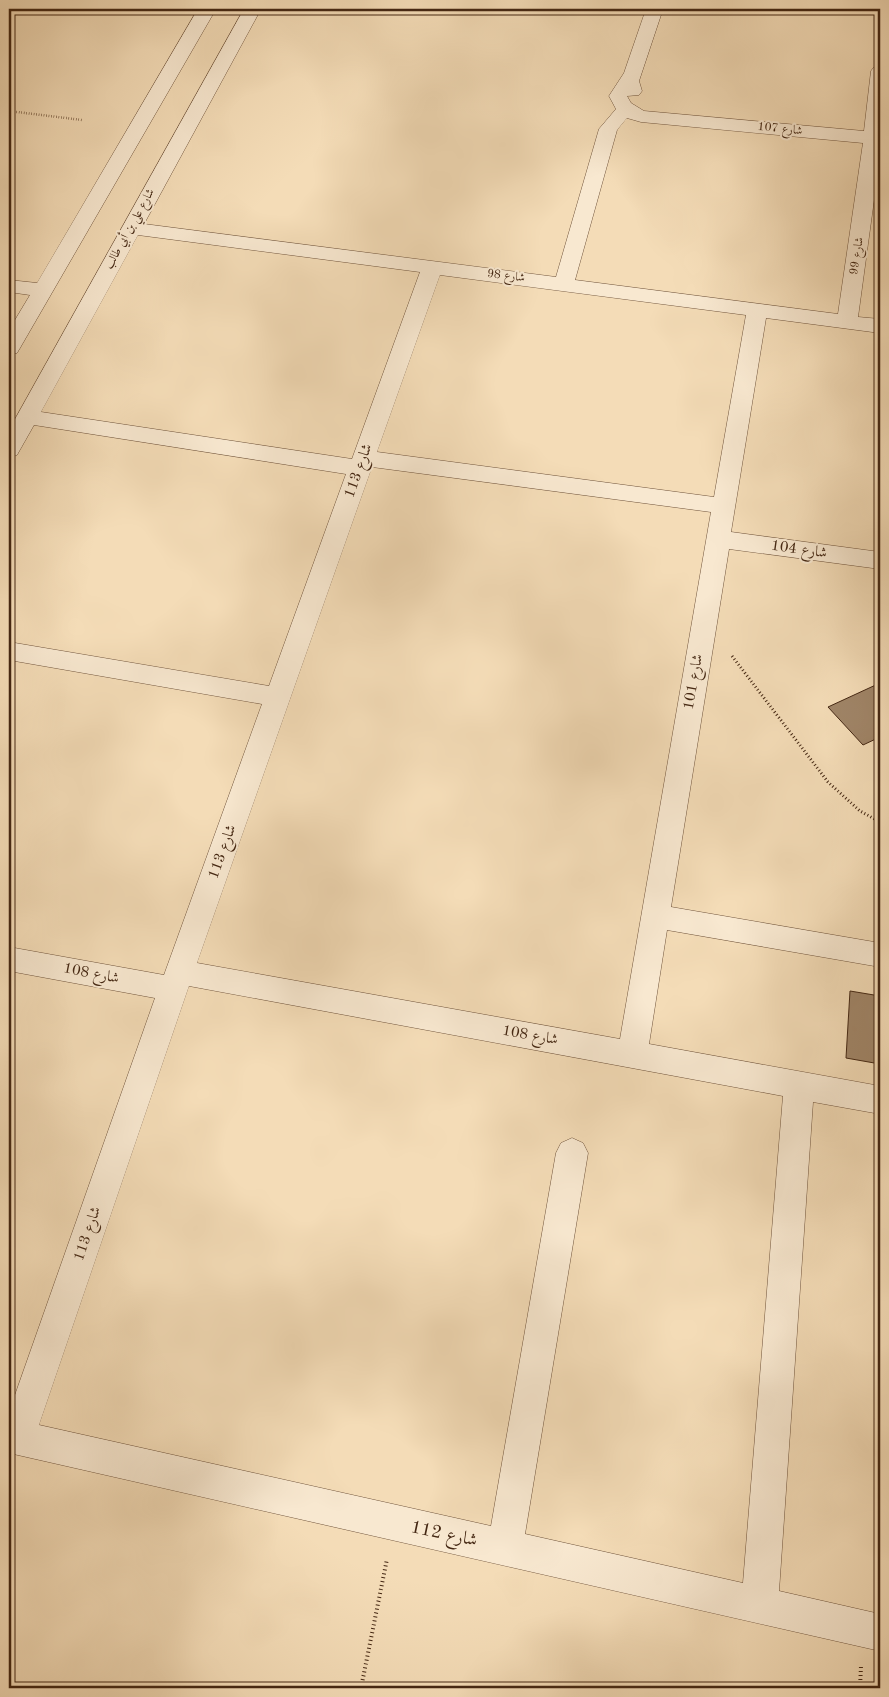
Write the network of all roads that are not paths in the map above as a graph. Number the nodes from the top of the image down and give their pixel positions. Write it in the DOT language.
graph roads {
  1 [pos="206,9"];
  2 [pos="252,9"];
  3 [pos="654,9"];
  4 [pos="880,71"];
  5 [pos="632,74"];
  6 [pos="628,111"];
  7 [pos="685,119"];
  8 [pos="874,138"];
  9 [pos="131,228"];
  10 [pos="432,267"];
  11 [pos="564,284"];
  12 [pos="9,286"];
  13 [pos="43,290"];
  14 [pos="757,310"];
  15 [pos="847,322"];
  16 [pos="880,326"];
  17 [pos="9,348"];
  18 [pos="27,417"];
  19 [pos="9,450"];
  20 [pos="362,463"];
  21 [pos="724,506"];
  22 [pos="718,539"];
  23 [pos="880,561"];
  24 [pos="9,651"];
  25 [pos="278,697"];
  26 [pos="655,916"];
  27 [pos="880,956"];
  28 [pos="9,959"];
  29 [pos="176,981"];
  30 [pos="632,1055"];
  31 [pos="799,1085"];
  32 [pos="880,1100"];
  33 [pos="572,1153"];
  34 [pos="13,1437"];
  35 [pos="505,1548"];
  36 [pos="760,1605"];
  37 [pos="880,1632"];
  1 -- 13 [label="street"];
  2 -- 9 [label="street, شارع علي بن أبي طالب"];
  3 -- 5 [label="street"];
  4 -- 8 [label="street, شارع 99"];
  5 -- 6 [label="street"];
  5 -- 7 [label="street, شارع 107"];
  6 -- 7 [label="street, شارع 107"];
  6 -- 11 [label="street"];
  7 -- 8 [label="street, شارع 107"];
  8 -- 15 [label="street, شارع 99"];
  9 -- 10 [label="street, شارع 98"];
  9 -- 18 [label="street, شارع علي بن أبي طالب"];
  10 -- 11 [label="street, شارع 98"];
  10 -- 20 [label="street, شارع 113"];
  11 -- 14 [label="street, شارع 98"];
  12 -- 13 [label="street"];
  13 -- 17 [label="street"];
  14 -- 15 [label="street, شارع 98"];
  14 -- 21 [label="street, شارع 101"];
  15 -- 16 [label="street, شارع 98"];
  18 -- 19 [label="street, شارع علي بن أبي طالب"];
  18 -- 20 [label="street"];
  20 -- 21 [label="street"];
  20 -- 25 [label="street, شارع 113"];
  21 -- 22 [label="street, شارع 101"];
  22 -- 23 [label="street, شارع 104"];
  22 -- 26 [label="street, شارع 101"];
  24 -- 25 [label="street"];
  25 -- 29 [label="street, شارع 113"];
  26 -- 27 [label="street"];
  26 -- 30 [label="street, شارع 101"];
  28 -- 29 [label="street, شارع 108"];
  29 -- 30 [label="street, شارع 108"];
  29 -- 34 [label="street, شارع 113"];
  30 -- 31 [label="street, شارع 108"];
  31 -- 32 [label="street, شارع 108"];
  31 -- 36 [label="street"];
  33 -- 35 [label="street"];
  34 -- 35 [label="street, شارع 112"];
  35 -- 36 [label="street, شارع 112"];
  36 -- 37 [label="street, شارع 112"];
}
